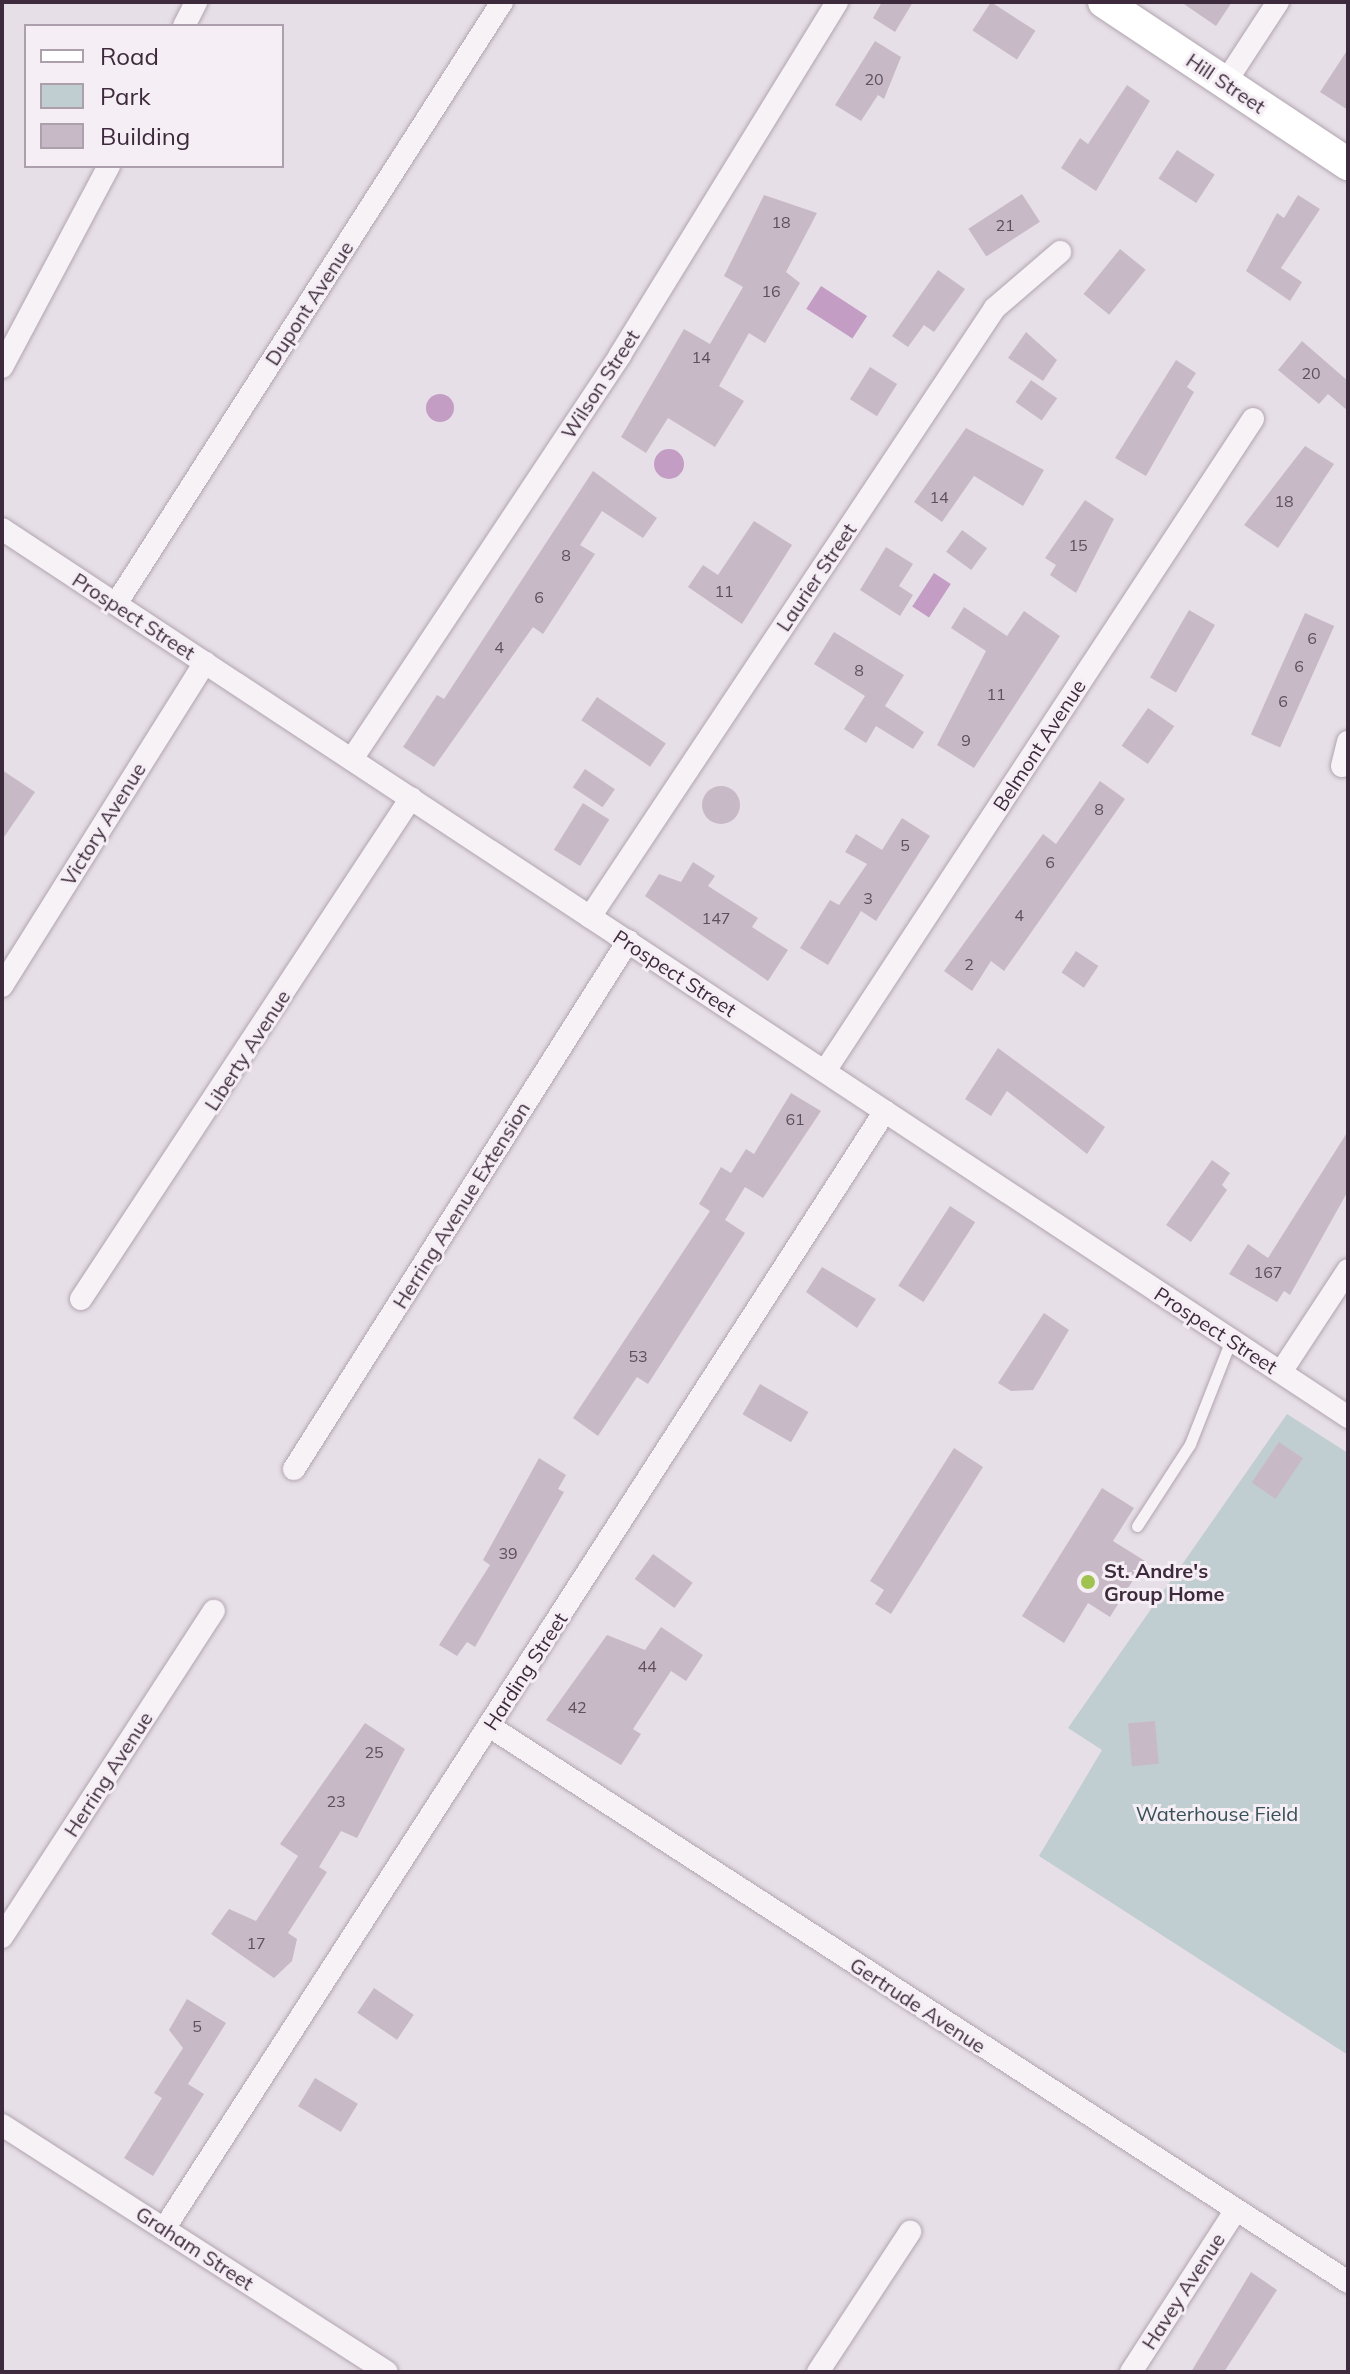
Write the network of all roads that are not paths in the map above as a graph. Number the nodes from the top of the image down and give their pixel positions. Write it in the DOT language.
graph roads {
  1 [pos="196,2"];
  2 [pos="502,2"];
  3 [pos="837,2"];
  4 [pos="1104,2"];
  5 [pos="1278,2"];
  6 [pos="185,24"];
  7 [pos="1225,83"];
  8 [pos="1348,164"];
  9 [pos="108,168"];
  10 [pos="1060,252"];
  11 [pos="2,367"];
  12 [pos="1253,419"];
  13 [pos="2,529"];
  14 [pos="116,604"];
  15 [pos="205,662"];
  16 [pos="1348,742"];
  17 [pos="352,759"];
  18 [pos="1342,766"];
  19 [pos="411,798"];
  20 [pos="590,917"];
  21 [pos="628,941"];
  22 [pos="2,986"];
  23 [pos="825,1071"];
  24 [pos="885,1111"];
  25 [pos="1348,1270"];
  26 [pos="81,1299"];
  27 [pos="1231,1340"];
  28 [pos="1281,1372"];
  29 [pos="1348,1417"];
  30 [pos="294,1469"];
  31 [pos="1137,1526"];
  32 [pos="214,1611"];
  33 [pos="489,1726"];
  34 [pos="2,1937"];
  35 [pos="2,2125"];
  36 [pos="1236,2210"];
  37 [pos="164,2229"];
  38 [pos="910,2232"];
  39 [pos="1348,2282"];
  40 [pos="387,2372"];
  41 [pos="818,2372"];
  42 [pos="1131,2372"];
  1 -- 6 [label="street"];
  2 -- 14 [label="street, Dupont Avenue"];
  3 -- 17 [label="street, Wilson Street"];
  4 -- 7 [label="street, Hill Street"];
  5 -- 7 [label="street"];
  7 -- 8 [label="street, Hill Street"];
  9 -- 11 [label="street"];
  10 -- 20 [label="street, Laurier Street"];
  12 -- 23 [label="street, Belmont Avenue"];
  13 -- 14 [label="street, Prospect Street"];
  14 -- 15 [label="street, Prospect Street"];
  15 -- 17 [label="street, Prospect Street"];
  15 -- 22 [label="street, Victory Avenue"];
  16 -- 18 [label="street"];
  17 -- 19 [label="street, Prospect Street"];
  19 -- 20 [label="street, Prospect Street"];
  19 -- 26 [label="street, Liberty Avenue"];
  20 -- 21 [label="street, Prospect Street"];
  21 -- 23 [label="street, Prospect Street"];
  21 -- 30 [label="street, Herring Avenue Extension"];
  23 -- 24 [label="street, Prospect Street"];
  24 -- 27 [label="street, Prospect Street"];
  24 -- 33 [label="street, Harding Street"];
  25 -- 28 [label="street"];
  27 -- 28 [label="street, Prospect Street"];
  27 -- 31 [label="lane"];
  28 -- 29 [label="street, Prospect Street"];
  32 -- 34 [label="street, Herring Avenue"];
  33 -- 36 [label="street, Gertrude Avenue"];
  33 -- 37 [label="street, Harding Street"];
  35 -- 37 [label="street, Graham Street"];
  36 -- 39 [label="street, Gertrude Avenue"];
  36 -- 42 [label="street, Havey Avenue"];
  37 -- 40 [label="street, Graham Street"];
  38 -- 41 [label="street"];
}
